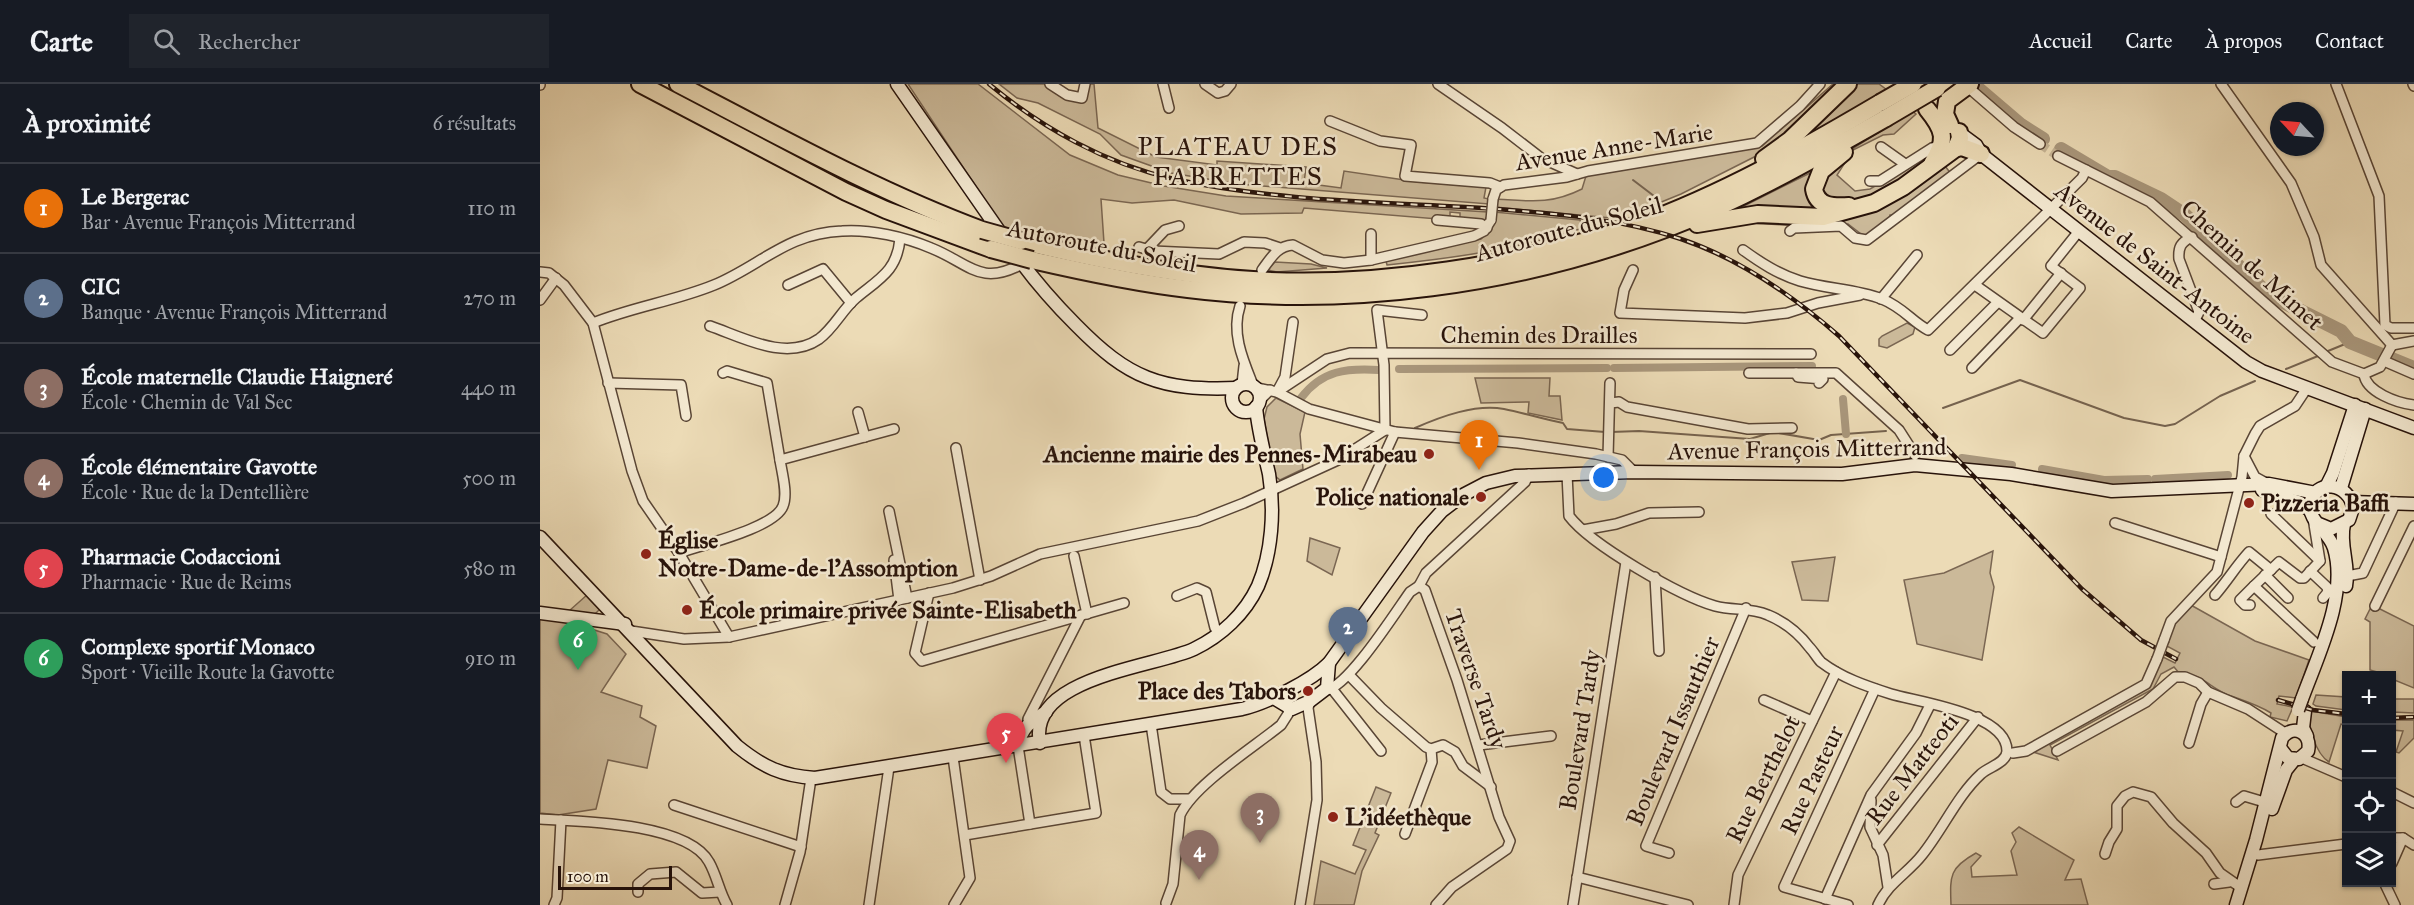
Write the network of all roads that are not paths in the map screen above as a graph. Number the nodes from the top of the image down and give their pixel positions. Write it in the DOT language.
graph roads {
  1 [pos="640,84"];
  2 [pos="678,84"];
  3 [pos="897,84"];
  4 [pos="1050,84"];
  5 [pos="1085,84"];
  6 [pos="1163,84"];
  7 [pos="1205,84"];
  8 [pos="1231,84"];
  9 [pos="1438,84"];
  10 [pos="1820,84"];
  11 [pos="1848,84"];
  12 [pos="1897,84"];
  13 [pos="1913,84"];
  14 [pos="2221,84"];
  15 [pos="2336,84"];
  16 [pos="1940,86"];
  17 [pos="1969,86"];
  18 [pos="1170,108"];
  19 [pos="1927,109"];
  20 [pos="1885,114"];
  21 [pos="1330,121"];
  22 [pos="1952,141"];
  23 [pos="2040,144"];
  24 [pos="1881,147"];
  25 [pos="1981,153"];
  26 [pos="2058,156"];
  27 [pos="1905,164"];
  28 [pos="2086,170"];
  29 [pos="1577,174"];
  30 [pos="1870,181"];
  31 [pos="1500,187"];
  32 [pos="1864,206"];
  33 [pos="2051,209"];
  34 [pos="1662,214"];
  35 [pos="1437,220"];
  36 [pos="1489,224"];
  37 [pos="1179,226"];
  38 [pos="1790,231"];
  39 [pos="2079,231"];
  40 [pos="1371,234"];
  41 [pos="1645,236"];
  42 [pos="2192,237"];
  43 [pos="900,239"];
  44 [pos="1280,249"];
  45 [pos="1743,250"];
  46 [pos="1917,255"];
  47 [pos="1371,260"];
  48 [pos="1027,262"];
  49 [pos="1262,270"];
  50 [pos="1633,270"];
  51 [pos="540,272"];
  52 [pos="2061,273"];
  53 [pos="556,278"];
  54 [pos="788,285"];
  55 [pos="1975,285"];
  56 [pos="1862,294"];
  57 [pos="1881,299"];
  58 [pos="540,300"];
  59 [pos="851,303"];
  60 [pos="1997,303"];
  61 [pos="1240,306"];
  62 [pos="1422,315"];
  63 [pos="2021,319"];
  64 [pos="1293,322"];
  65 [pos="2194,322"];
  66 [pos="593,323"];
  67 [pos="710,326"];
  68 [pos="2414,328"];
  69 [pos="2414,341"];
  70 [pos="1950,350"];
  71 [pos="1381,353"];
  72 [pos="2388,353"];
  73 [pos="1811,354"];
  74 [pos="1972,368"];
  75 [pos="1798,372"];
  76 [pos="723,373"];
  77 [pos="1749,373"];
  78 [pos="2364,374"];
  79 [pos="2414,374"];
  80 [pos="1819,382"];
  81 [pos="608,383"];
  82 [pos="1610,383"];
  83 [pos="1202,388"];
  84 [pos="2307,388"];
  85 [pos="1273,391"];
  86 [pos="1250,395"];
  87 [pos="1610,404"];
  88 [pos="2414,405"];
  89 [pos="2360,407"];
  90 [pos="858,412"];
  91 [pos="686,416"];
  92 [pos="1792,428"];
  93 [pos="2414,428"];
  94 [pos="894,429"];
  95 [pos="1390,431"];
  96 [pos="865,437"];
  97 [pos="956,448"];
  98 [pos="1915,455"];
  99 [pos="2244,456"];
  100 [pos="1608,457"];
  101 [pos="780,460"];
  102 [pos="1634,472"];
  103 [pos="1529,474"];
  104 [pos="1567,474"];
  105 [pos="2270,484"];
  106 [pos="2244,486"];
  107 [pos="2341,488"];
  108 [pos="2321,490"];
  109 [pos="1271,491"];
  110 [pos="2352,502"];
  111 [pos="2396,502"];
  112 [pos="1362,504"];
  113 [pos="2414,504"];
  114 [pos="1699,512"];
  115 [pos="2271,514"];
  116 [pos="888,515"];
  117 [pos="2314,517"];
  118 [pos="2115,523"];
  119 [pos="2344,524"];
  120 [pos="2414,526"];
  121 [pos="1583,530"];
  122 [pos="540,537"];
  123 [pos="679,553"];
  124 [pos="2254,554"];
  125 [pos="1074,556"];
  126 [pos="2222,557"];
  127 [pos="2320,561"];
  128 [pos="1626,562"];
  129 [pos="1264,565"];
  130 [pos="2238,571"];
  131 [pos="2310,571"];
  132 [pos="2268,572"];
  133 [pos="2347,576"];
  134 [pos="1655,577"];
  135 [pos="980,580"];
  136 [pos="1419,586"];
  137 [pos="2254,586"];
  138 [pos="927,594"];
  139 [pos="2215,594"];
  140 [pos="1178,596"];
  141 [pos="2288,598"];
  142 [pos="2323,598"];
  143 [pos="903,599"];
  144 [pos="1124,603"];
  145 [pos="2250,605"];
  146 [pos="2375,606"];
  147 [pos="1746,608"];
  148 [pos="540,613"];
  149 [pos="615,614"];
  150 [pos="1084,615"];
  151 [pos="595,619"];
  152 [pos="1218,621"];
  153 [pos="628,628"];
  154 [pos="729,637"];
  155 [pos="914,639"];
  156 [pos="2314,642"];
  157 [pos="1204,643"];
  158 [pos="1659,651"];
  159 [pos="1163,658"];
  160 [pos="1836,672"];
  161 [pos="1349,675"];
  162 [pos="1328,683"];
  163 [pos="1875,689"];
  164 [pos="1285,691"];
  165 [pos="2208,692"];
  166 [pos="1272,697"];
  167 [pos="1764,700"];
  168 [pos="1310,702"];
  169 [pos="1930,705"];
  170 [pos="2303,705"];
  171 [pos="1287,706"];
  172 [pos="1978,717"];
  173 [pos="1812,721"];
  174 [pos="1151,723"];
  175 [pos="1034,724"];
  176 [pos="2289,732"];
  177 [pos="1084,735"];
  178 [pos="1551,735"];
  179 [pos="2308,741"];
  180 [pos="1040,743"];
  181 [pos="2189,743"];
  182 [pos="1479,745"];
  183 [pos="1018,746"];
  184 [pos="1431,749"];
  185 [pos="2281,749"];
  186 [pos="1381,751"];
  187 [pos="2057,752"];
  188 [pos="2009,756"];
  189 [pos="953,757"];
  190 [pos="2298,759"];
  191 [pos="2322,766"];
  192 [pos="889,768"];
  193 [pos="2342,775"];
  194 [pos="811,778"];
  195 [pos="1491,787"];
  196 [pos="2396,793"];
  197 [pos="2396,794"];
  198 [pos="1871,795"];
  199 [pos="2414,796"];
  200 [pos="1190,799"];
  201 [pos="2236,802"];
  202 [pos="2414,803"];
  203 [pos="2270,804"];
  204 [pos="674,805"];
  205 [pos="540,819"];
  206 [pos="561,820"];
  207 [pos="1030,824"];
  208 [pos="1405,834"];
  209 [pos="965,835"];
  210 [pos="2396,838"];
  211 [pos="2403,838"];
  212 [pos="2342,844"];
  213 [pos="1877,845"];
  214 [pos="2414,845"];
  215 [pos="801,847"];
  216 [pos="2396,853"];
  217 [pos="1669,854"];
  218 [pos="2105,854"];
  219 [pos="2255,854"];
  220 [pos="1577,877"];
  221 [pos="2214,885"];
  222 [pos="2234,885"];
  223 [pos="1888,887"];
  224 [pos="2386,887"];
  225 [pos="638,892"];
  226 [pos="720,892"];
  227 [pos="1825,899"];
  228 [pos="1166,904"];
  229 [pos="554,905"];
  230 [pos="727,905"];
  231 [pos="785,905"];
  232 [pos="869,905"];
  233 [pos="954,905"];
  234 [pos="1300,905"];
  235 [pos="1436,905"];
  236 [pos="1572,905"];
  237 [pos="1688,905"];
  238 [pos="1734,905"];
  239 [pos="1848,905"];
  240 [pos="1878,905"];
  241 [pos="2236,905"];
  242 [pos="2242,905"];
  243 [pos="2395,905"];
  1 -- 48 [label="highway, Autoroute du Soleil, bridge"];
  2 -- 34 [label="highway, Autoroute du Soleil, bridge"];
  3 -- 48 [label="main road"];
  4 -- 5 [label="street"];
  6 -- 18 [label="street"];
  7 -- 8 [label="street"];
  9 -- 29 [label="street"];
  10 -- 29 [label="street, Avenue Anne-Marie"];
  11 -- 34 [label="highway"];
  12 -- 19 [label="main road"];
  13 -- 20 [label="highway, Autoroute du Soleil, bridge"];
  14 -- 72 [label="street"];
  15 -- 68 [label="street"];
  16 -- 20 [label="highway, Autoroute du Soleil, bridge"];
  17 -- 22 [label="highway"];
  17 -- 23 [label="street"];
  19 -- 22 [label="highway"];
  20 -- 32 [label="highway"];
  20 -- 34 [label="highway, Autoroute du Soleil"];
  20 -- 41 [label="highway, Autoroute du Soleil"];
  21 -- 31 [label="street"];
  22 -- 25 [label="highway"];
  22 -- 27 [label="street"];
  22 -- 32 [label="highway"];
  24 -- 27 [label="street"];
  25 -- 33 [label="main road, Avenue de Saint-Antoine"];
  25 -- 38 [label="street"];
  26 -- 28 [label="street, Chemin de Mimet"];
  27 -- 30 [label="street"];
  28 -- 33 [label="street"];
  28 -- 42 [label="street, Chemin de Mimet"];
  29 -- 31 [label="street, Avenue Anne-Marie"];
  31 -- 36 [label="street, Avenue Anne-Marie, bridge"];
  32 -- 41 [label="highway"];
  33 -- 39 [label="main road, Avenue de Saint-Antoine"];
  33 -- 55 [label="street"];
  35 -- 36 [label="street"];
  36 -- 47 [label="street"];
  37 -- 44 [label="street"];
  39 -- 52 [label="street"];
  39 -- 65 [label="main road, Avenue de Saint-Antoine"];
  40 -- 47 [label="street"];
  41 -- 48 [label="highway, Autoroute du Soleil"];
  42 -- 65 [label="street"];
  42 -- 78 [label="street, Chemin de Mimet"];
  43 -- 48 [label="street"];
  43 -- 59 [label="street"];
  43 -- 66 [label="street"];
  44 -- 47 [label="street"];
  44 -- 49 [label="street"];
  45 -- 56 [label="street"];
  46 -- 57 [label="street"];
  48 -- 83 [label="main road"];
  50 -- 56 [label="street"];
  51 -- 53 [label="street"];
  52 -- 63 [label="street"];
  52 -- 63 [label="street"];
  53 -- 58 [label="street"];
  53 -- 66 [label="street"];
  54 -- 59 [label="street"];
  55 -- 57 [label="street"];
  55 -- 60 [label="street"];
  56 -- 57 [label="street"];
  59 -- 67 [label="street"];
  60 -- 63 [label="street"];
  60 -- 70 [label="street"];
  61 -- 86 [label="street"];
  62 -- 71 [label="street"];
  63 -- 74 [label="street"];
  64 -- 85 [label="street"];
  65 -- 84 [label="main road, Avenue de Saint-Antoine"];
  66 -- 81 [label="street"];
  69 -- 72 [label="street"];
  71 -- 73 [label="street, Chemin des Drailles"];
  71 -- 85 [label="street, Chemin des Drailles"];
  71 -- 95 [label="street"];
  72 -- 78 [label="street"];
  72 -- 79 [label="street"];
  75 -- 77 [label="street"];
  75 -- 80 [label="street"];
  75 -- 98 [label="street"];
  76 -- 101 [label="street"];
  78 -- 88 [label="street, Chemin de Mimet"];
  81 -- 91 [label="street"];
  81 -- 123 [label="street"];
  82 -- 87 [label="street"];
  83 -- 86 [label="main road"];
  83 -- 86 [label="main road"];
  84 -- 89 [label="main road, Avenue de Saint-Antoine"];
  84 -- 99 [label="street"];
  85 -- 86 [label="street"];
  85 -- 95 [label="street"];
  86 -- 109 [label="main road"];
  87 -- 92 [label="street"];
  87 -- 100 [label="street"];
  89 -- 93 [label="main road, Avenue de Saint-Antoine"];
  89 -- 107 [label="main road"];
  89 -- 108 [label="main road"];
  90 -- 96 [label="street"];
  94 -- 96 [label="street"];
  95 -- 100 [label="street"];
  95 -- 109 [label="street"];
  95 -- 112 [label="street"];
  96 -- 101 [label="street"];
  97 -- 135 [label="street"];
  99 -- 105 [label="street"];
  99 -- 106 [label="street"];
  100 -- 102 [label="street"];
  101 -- 123 [label="street"];
  102 -- 104 [label="main road, Avenue François Mitterrand"];
  102 -- 106 [label="main road, Avenue François Mitterrand"];
  103 -- 104 [label="main road, Avenue François Mitterrand"];
  103 -- 136 [label="street"];
  103 -- 162 [label="main road, Avenue François Mitterrand"];
  104 -- 121 [label="street"];
  105 -- 106 [label="main road, Avenue François Mitterrand"];
  105 -- 108 [label="main road, Avenue François Mitterrand"];
  106 -- 117 [label="main road"];
  106 -- 126 [label="street"];
  107 -- 108 [label="main road"];
  107 -- 110 [label="main road"];
  108 -- 117 [label="main road"];
  109 -- 129 [label="main road"];
  109 -- 135 [label="street"];
  110 -- 111 [label="main road"];
  110 -- 119 [label="main road"];
  111 -- 113 [label="main road"];
  111 -- 133 [label="street"];
  114 -- 121 [label="street"];
  115 -- 127 [label="street"];
  116 -- 143 [label="street"];
  117 -- 119 [label="main road"];
  117 -- 127 [label="street"];
  117 -- 170 [label="main road"];
  118 -- 126 [label="street"];
  119 -- 133 [label="main road"];
  120 -- 146 [label="street"];
  121 -- 128 [label="street"];
  122 -- 149 [label="main road"];
  123 -- 154 [label="street"];
  124 -- 130 [label="street"];
  124 -- 132 [label="street"];
  124 -- 139 [label="street"];
  125 -- 150 [label="street"];
  126 -- 188 [label="street, bridge"];
  127 -- 131 [label="street"];
  128 -- 134 [label="street"];
  128 -- 220 [label="street, Boulevard Tardy"];
  129 -- 152 [label="main road"];
  129 -- 157 [label="main road"];
  131 -- 132 [label="street"];
  131 -- 142 [label="street"];
  132 -- 137 [label="street"];
  132 -- 141 [label="street"];
  133 -- 170 [label="main road"];
  134 -- 147 [label="street"];
  134 -- 158 [label="street"];
  135 -- 138 [label="street"];
  136 -- 161 [label="street"];
  136 -- 182 [label="street, Traverse Tardy"];
  137 -- 145 [label="street"];
  137 -- 156 [label="street"];
  138 -- 143 [label="street"];
  138 -- 150 [label="street"];
  138 -- 155 [label="street"];
  140 -- 152 [label="street"];
  143 -- 154 [label="street"];
  144 -- 150 [label="street"];
  147 -- 160 [label="street"];
  147 -- 217 [label="street, Boulevard Issauthier"];
  148 -- 151 [label="main road"];
  149 -- 151 [label="main road"];
  149 -- 153 [label="main road"];
  150 -- 175 [label="street"];
  151 -- 153 [label="main road"];
  152 -- 157 [label="main road"];
  152 -- 159 [label="main road"];
  153 -- 154 [label="street"];
  153 -- 194 [label="main road"];
  157 -- 159 [label="main road"];
  159 -- 175 [label="main road"];
  160 -- 163 [label="street"];
  160 -- 173 [label="street, Rue Berthelot"];
  161 -- 162 [label="street"];
  161 -- 184 [label="street"];
  162 -- 164 [label="main road"];
  162 -- 168 [label="main road"];
  162 -- 186 [label="street"];
  163 -- 169 [label="street"];
  163 -- 227 [label="street, Rue Pasteur"];
  164 -- 166 [label="main road"];
  164 -- 171 [label="main road"];
  165 -- 176 [label="street"];
  165 -- 181 [label="street"];
  165 -- 187 [label="street"];
  166 -- 171 [label="main road"];
  166 -- 174 [label="main road"];
  167 -- 173 [label="street"];
  168 -- 171 [label="main road"];
  168 -- 234 [label="street"];
  169 -- 172 [label="street"];
  169 -- 198 [label="street"];
  170 -- 176 [label="main road"];
  170 -- 179 [label="main road"];
  171 -- 200 [label="street"];
  172 -- 188 [label="street"];
  172 -- 213 [label="street, Rue Matteoti"];
  173 -- 238 [label="street, Rue Berthelot"];
  174 -- 177 [label="main road"];
  174 -- 200 [label="street"];
  175 -- 180 [label="main road"];
  175 -- 183 [label="main road"];
  176 -- 179 [label="main road"];
  176 -- 185 [label="main road"];
  177 -- 180 [label="main road"];
  177 -- 207 [label="street"];
  178 -- 182 [label="street"];
  179 -- 190 [label="main road"];
  179 -- 191 [label="street"];
  180 -- 183 [label="main road"];
  182 -- 195 [label="street, Traverse Tardy"];
  183 -- 189 [label="main road"];
  183 -- 207 [label="street"];
  184 -- 195 [label="street"];
  184 -- 208 [label="street"];
  185 -- 190 [label="main road"];
  185 -- 203 [label="main road"];
  188 -- 223 [label="street"];
  189 -- 192 [label="main road"];
  189 -- 209 [label="street"];
  190 -- 191 [label="street"];
  190 -- 203 [label="main road"];
  191 -- 193 [label="street"];
  192 -- 194 [label="main road"];
  192 -- 232 [label="street"];
  194 -- 215 [label="street"];
  195 -- 235 [label="street, Traverse Tardy"];
  196 -- 199 [label="street"];
  197 -- 202 [label="street"];
  198 -- 213 [label="street"];
  198 -- 227 [label="street"];
  200 -- 228 [label="street"];
  201 -- 203 [label="street"];
  203 -- 219 [label="main road"];
  204 -- 215 [label="street"];
  205 -- 206 [label="street"];
  206 -- 226 [label="street"];
  206 -- 229 [label="street"];
  207 -- 209 [label="street"];
  209 -- 233 [label="street"];
  210 -- 211 [label="street"];
  211 -- 214 [label="street"];
  211 -- 216 [label="street"];
  212 -- 219 [label="street"];
  213 -- 223 [label="street"];
  215 -- 231 [label="street"];
  218 -- 222 [label="street"];
  219 -- 222 [label="main road"];
  219 -- 242 [label="main road"];
  220 -- 236 [label="street, Boulevard Tardy"];
  220 -- 237 [label="street"];
  221 -- 222 [label="street"];
  222 -- 241 [label="main road"];
  223 -- 240 [label="street"];
  224 -- 243 [label="street"];
  225 -- 226 [label="street"];
  226 -- 230 [label="street"];
  227 -- 239 [label="street"];
}
